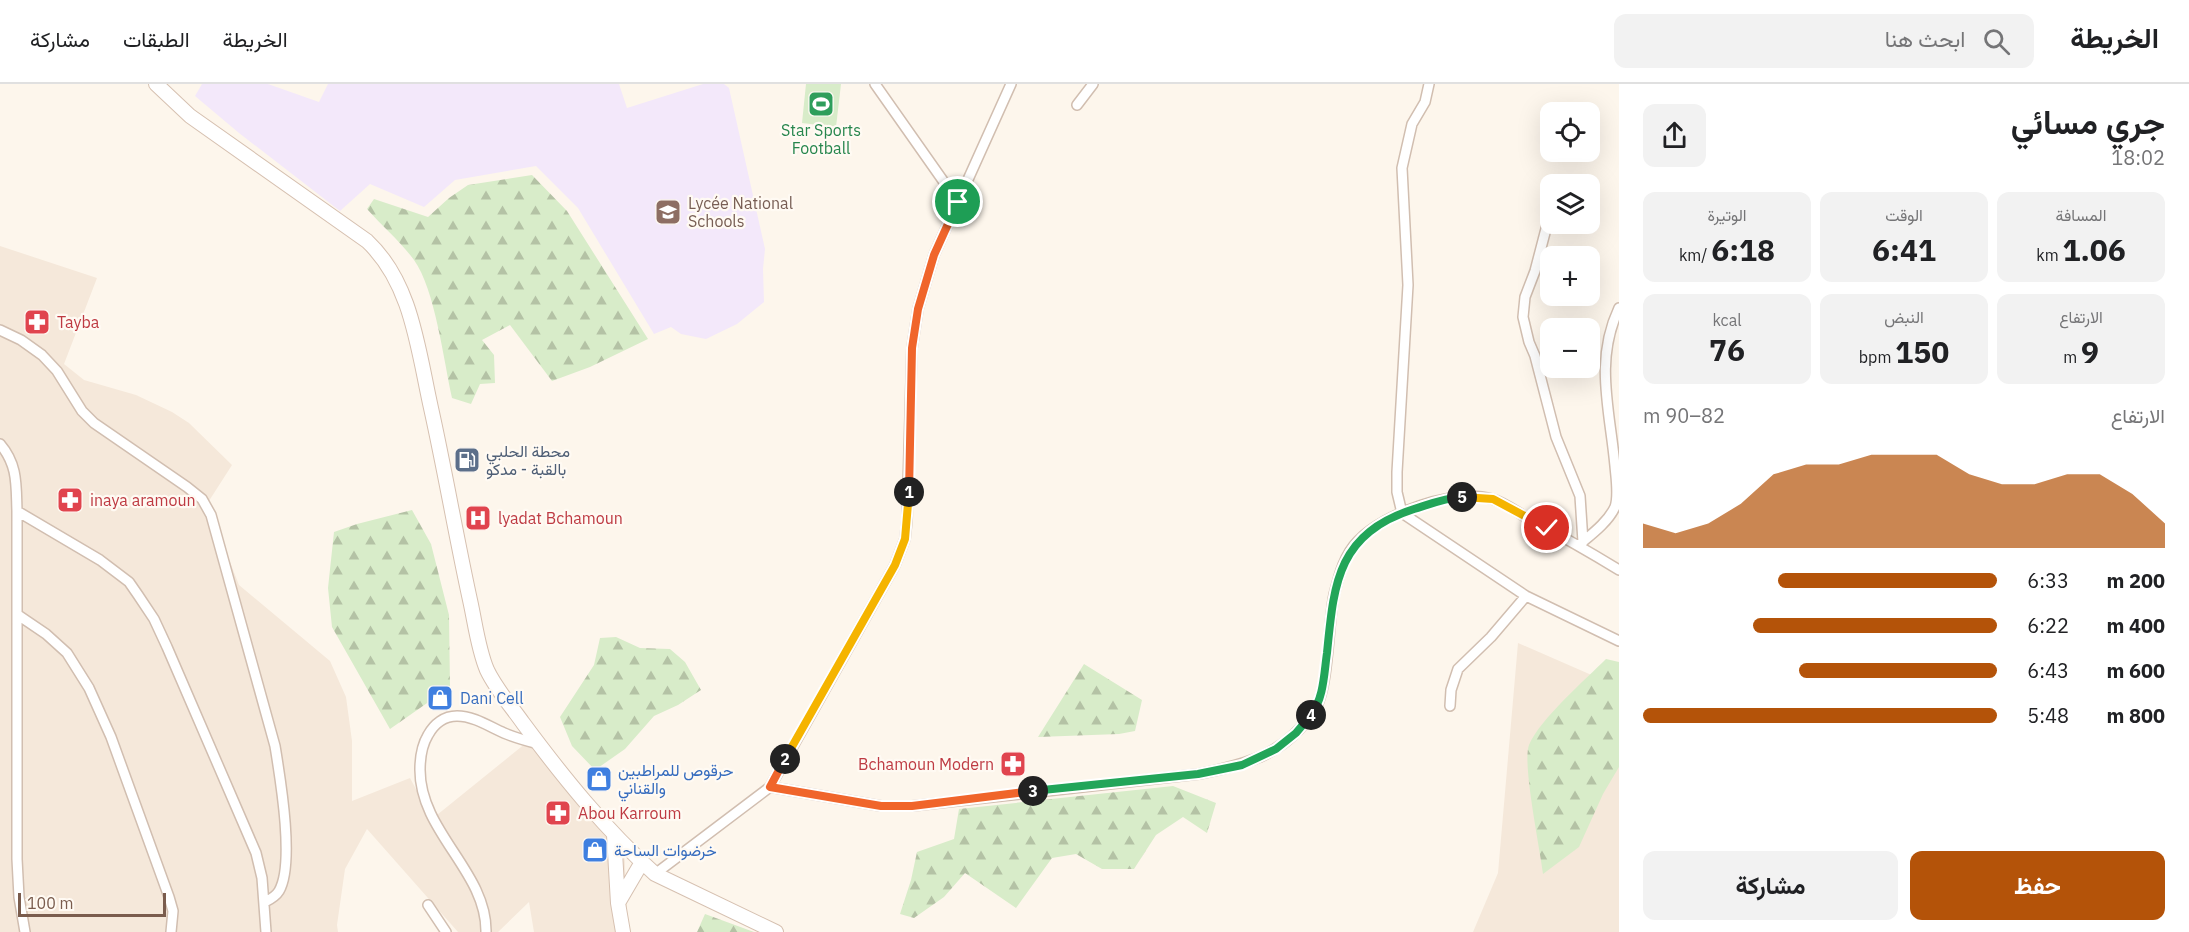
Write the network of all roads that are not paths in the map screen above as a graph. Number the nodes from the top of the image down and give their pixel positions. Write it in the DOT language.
graph roads {
  1 [pos="156,84"];
  2 [pos="875,84"];
  3 [pos="1011,84"];
  4 [pos="1093,84"];
  5 [pos="1429,84"];
  6 [pos="1077,105"];
  7 [pos="958,202"];
  8 [pos="1544,234"];
  9 [pos="1619,308"];
  10 [pos="0,330"];
  11 [pos="0,444"];
  12 [pos="18,511"];
  13 [pos="1402,513"];
  14 [pos="1581,543"];
  15 [pos="1619,570"];
  16 [pos="1526,596"];
  17 [pos="18,615"];
  18 [pos="1619,640"];
  19 [pos="1450,706"];
  20 [pos="539,744"];
  21 [pos="770,787"];
  22 [pos="614,835"];
  23 [pos="642,862"];
  24 [pos="655,874"];
  25 [pos="265,902"];
  26 [pos="618,903"];
  27 [pos="428,905"];
  28 [pos="25,932"];
  29 [pos="171,932"];
  30 [pos="266,932"];
  31 [pos="446,932"];
  32 [pos="486,932"];
  33 [pos="623,932"];
  34 [pos="776,932"];
  1 -- 20 [label="main road"];
  2 -- 7 [label="street"];
  3 -- 7 [label="street"];
  4 -- 6 [label="street"];
  5 -- 13 [label="street"];
  7 -- 21 [label="street"];
  8 -- 14 [label="street"];
  9 -- 14 [label="street"];
  10 -- 25 [label="street"];
  11 -- 12 [label="street"];
  12 -- 17 [label="street"];
  12 -- 25 [label="street"];
  13 -- 14 [label="street"];
  13 -- 16 [label="street"];
  13 -- 21 [label="street"];
  14 -- 15 [label="street"];
  16 -- 18 [label="street"];
  16 -- 19 [label="street"];
  17 -- 28 [label="street"];
  17 -- 29 [label="street"];
  20 -- 22 [label="main road"];
  20 -- 32 [label="street"];
  21 -- 24 [label="street"];
  22 -- 23 [label="main road"];
  22 -- 26 [label="main road"];
  23 -- 24 [label="main road"];
  23 -- 26 [label="main road"];
  24 -- 34 [label="main road"];
  25 -- 30 [label="street"];
  26 -- 33 [label="main road"];
  27 -- 31 [label="street"];
}
